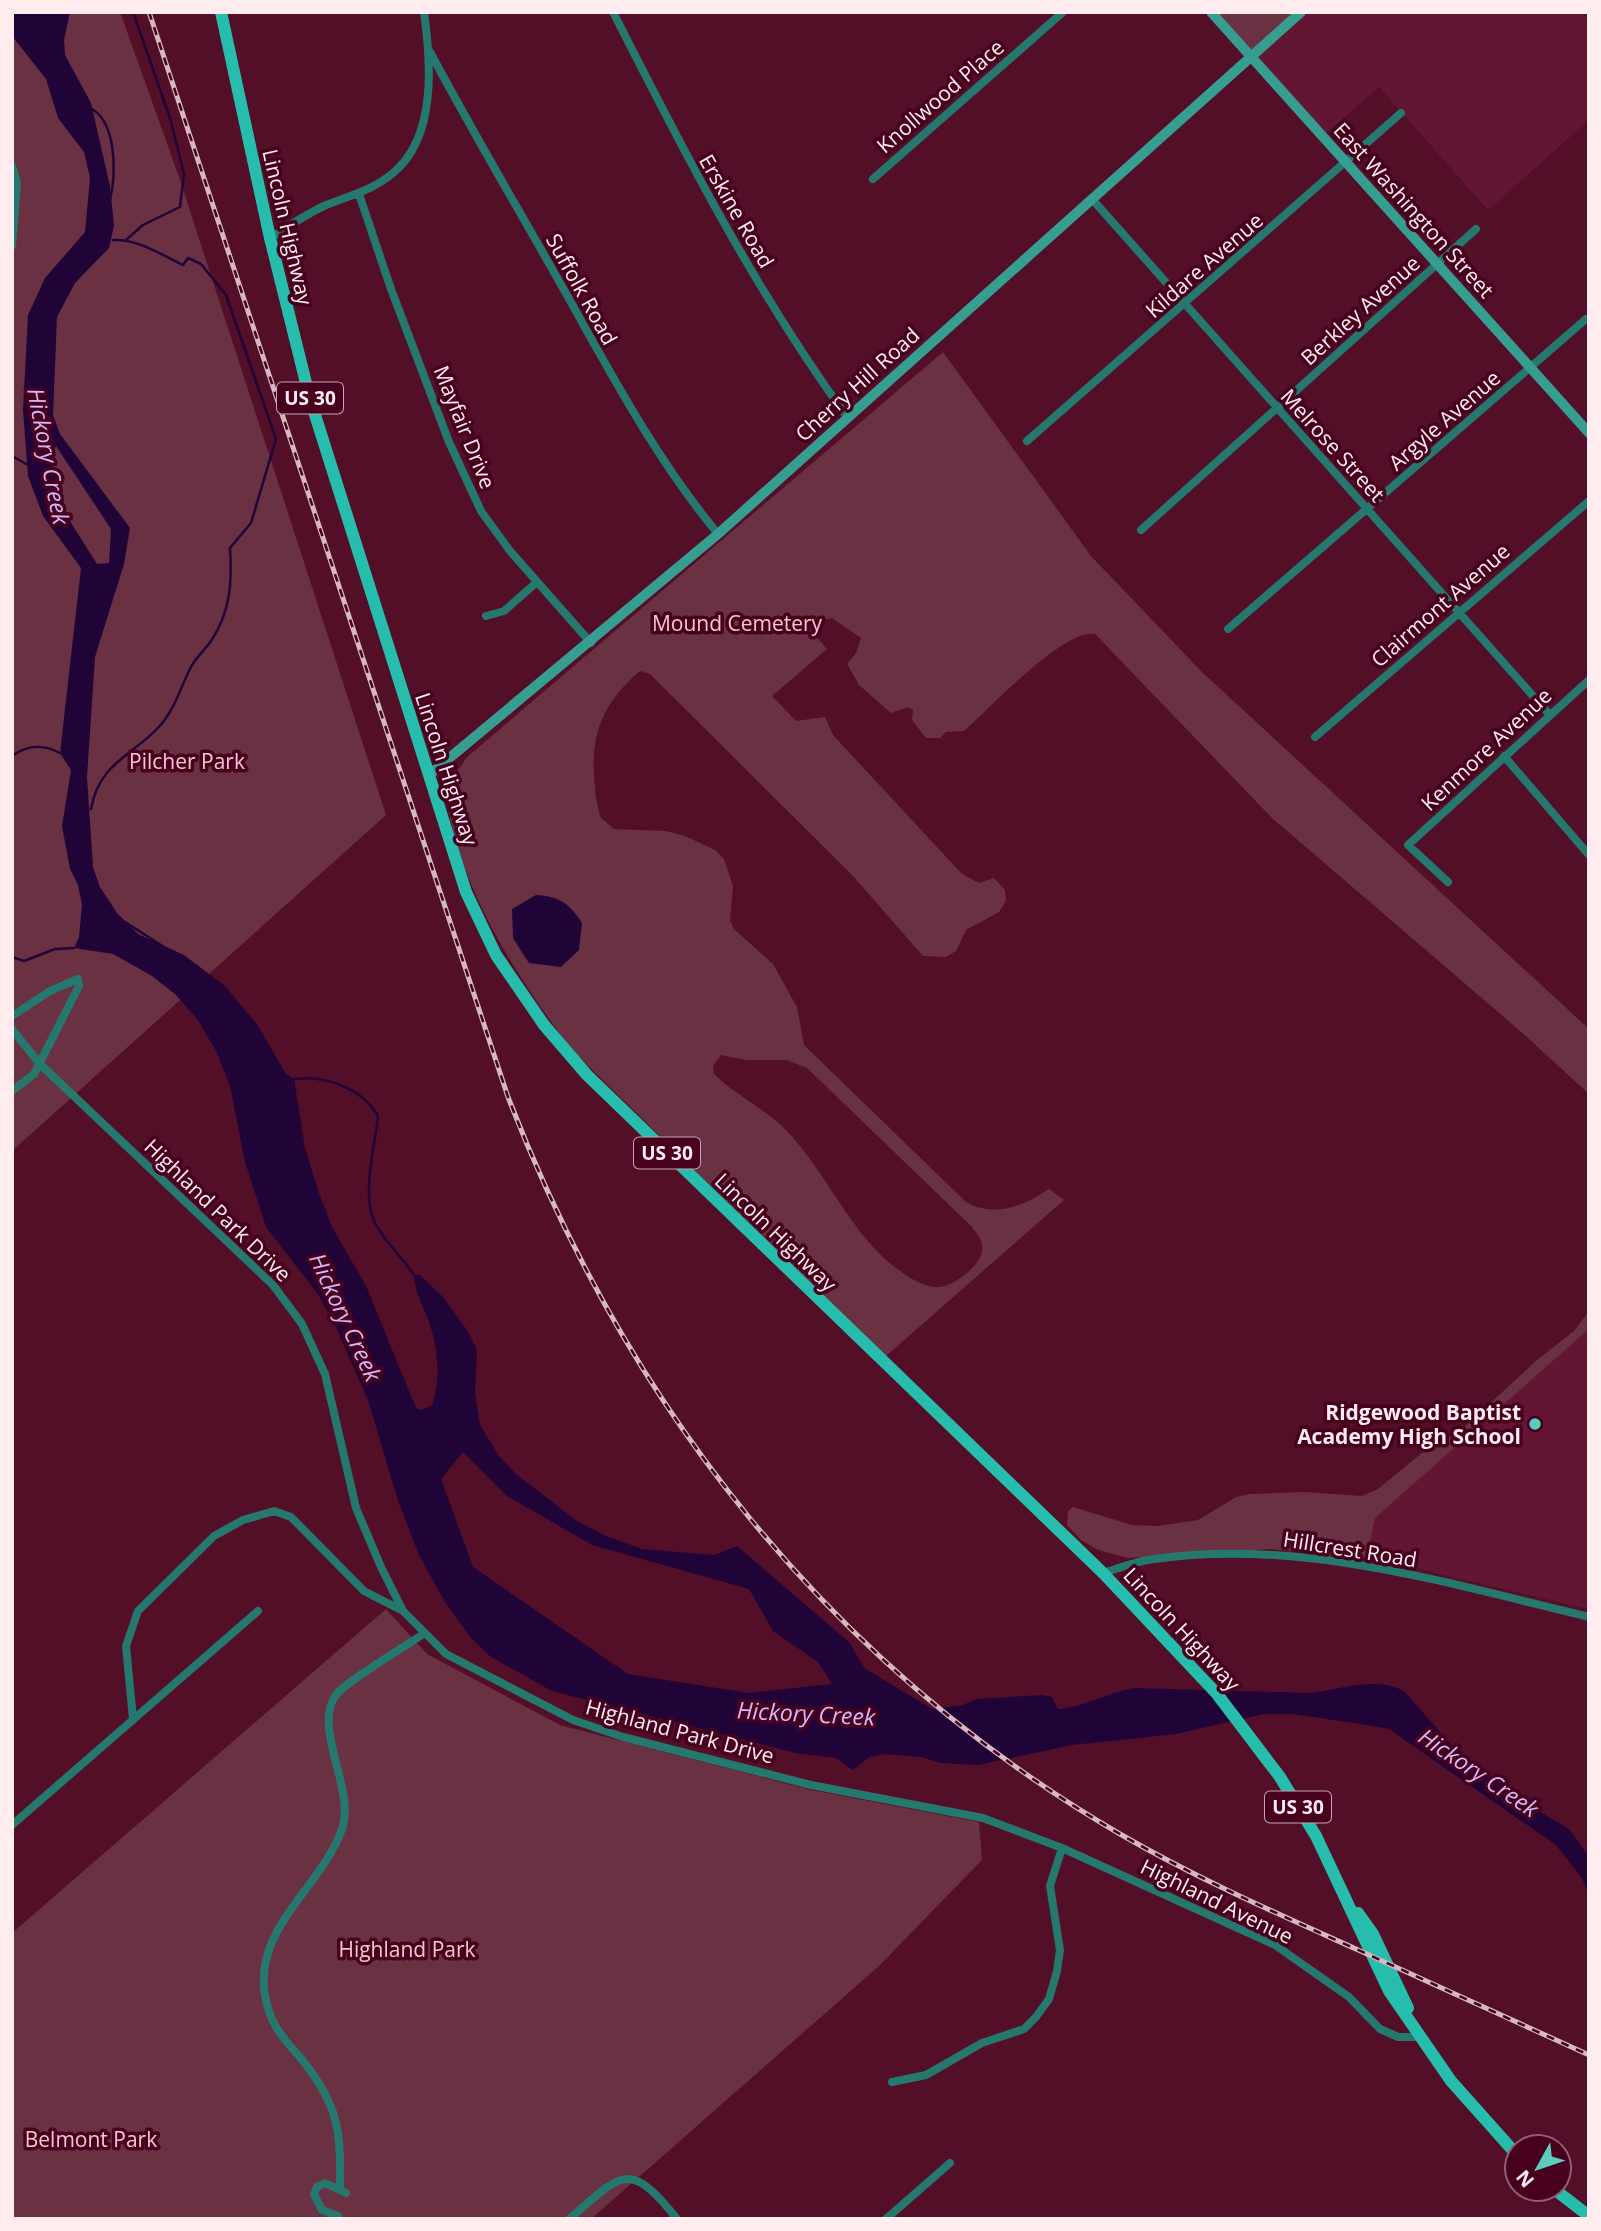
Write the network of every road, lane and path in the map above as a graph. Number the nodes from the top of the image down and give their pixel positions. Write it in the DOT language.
graph roads {
  1 [pos="221,12"];
  2 [pos="424,12"];
  3 [pos="613,12"];
  4 [pos="1063,12"];
  5 [pos="1211,12"];
  6 [pos="1301,12"];
  7 [pos="430,52"];
  8 [pos="1252,57"];
  9 [pos="1401,113"];
  10 [pos="1346,162"];
  11 [pos="12,166"];
  12 [pos="873,179"];
  13 [pos="359,194"];
  14 [pos="1092,199"];
  15 [pos="1476,229"];
  16 [pos="270,238"];
  17 [pos="12,246"];
  18 [pos="1438,264"];
  19 [pos="1185,305"];
  20 [pos="1586,319"];
  21 [pos="1530,368"];
  22 [pos="1276,408"];
  23 [pos="848,418"];
  24 [pos="1589,433"];
  25 [pos="1027,441"];
  26 [pos="1589,500"];
  27 [pos="1367,511"];
  28 [pos="1142,530"];
  29 [pos="718,534"];
  30 [pos="537,582"];
  31 [pos="1459,612"];
  32 [pos="486,616"];
  33 [pos="1228,629"];
  34 [pos="591,643"];
  35 [pos="1589,680"];
  36 [pos="1549,714"];
  37 [pos="1315,737"];
  38 [pos="1504,756"];
  39 [pos="429,775"];
  40 [pos="1589,855"];
  41 [pos="1448,883"];
  42 [pos="12,1016"];
  43 [pos="12,1029"];
  44 [pos="39,1063"];
  45 [pos="12,1091"];
  46 [pos="1102,1573"];
  47 [pos="258,1611"];
  48 [pos="403,1611"];
  49 [pos="1589,1617"];
  50 [pos="423,1634"];
  51 [pos="133,1719"];
  52 [pos="982,1818"];
  53 [pos="12,1825"];
  54 [pos="1062,1848"];
  55 [pos="1420,2037"];
  56 [pos="892,2082"];
  57 [pos="1503,2139"];
  58 [pos="950,2163"];
  59 [pos="1572,2203"];
  60 [pos="338,2216"];
  61 [pos="1589,2217"];
  62 [pos="569,2219"];
  63 [pos="677,2219"];
  64 [pos="886,2219"];
  1 -- 16 [label="main road, Lincoln Highway / US 30"];
  2 -- 7 [label="street"];
  3 -- 23 [label="street, Erskine Road"];
  4 -- 12 [label="street, Knollwood Place"];
  5 -- 8 [label="street, East Washington Street"];
  6 -- 8 [label="street, Cherry Hill Road"];
  7 -- 13 [label="street"];
  7 -- 29 [label="street, Suffolk Road"];
  8 -- 10 [label="street, East Washington Street"];
  8 -- 14 [label="street, Cherry Hill Road"];
  9 -- 10 [label="street, Kildare Avenue"];
  10 -- 18 [label="street, East Washington Street"];
  10 -- 19 [label="street, Kildare Avenue"];
  11 -- 17 [label="street"];
  13 -- 16 [label="street"];
  13 -- 30 [label="street, Mayfair Drive"];
  14 -- 19 [label="street, Melrose Street"];
  14 -- 23 [label="street, Cherry Hill Road"];
  15 -- 18 [label="street, Berkley Avenue"];
  16 -- 39 [label="main road, Lincoln Highway / US 30"];
  18 -- 21 [label="street, East Washington Street"];
  18 -- 22 [label="street, Berkley Avenue"];
  19 -- 22 [label="street, Melrose Street"];
  19 -- 25 [label="street, Kildare Avenue"];
  20 -- 21 [label="street, Argyle Avenue"];
  21 -- 24 [label="street, East Washington Street"];
  21 -- 27 [label="street, Argyle Avenue"];
  22 -- 27 [label="street, Melrose Street"];
  22 -- 28 [label="street, Berkley Avenue"];
  23 -- 29 [label="street, Cherry Hill Road"];
  26 -- 31 [label="street, Clairmont Avenue"];
  27 -- 31 [label="street, Melrose Street"];
  27 -- 33 [label="street, Argyle Avenue"];
  29 -- 34 [label="street, Cherry Hill Road"];
  30 -- 32 [label="street"];
  30 -- 34 [label="street, Mayfair Drive"];
  31 -- 36 [label="street, Melrose Street"];
  31 -- 37 [label="street, Clairmont Avenue"];
  34 -- 39 [label="street, Cherry Hill Road"];
  35 -- 36 [label="street, Kenmore Avenue"];
  36 -- 38 [label="street, Kenmore Avenue"];
  38 -- 40 [label="street"];
  38 -- 41 [label="street, Kenmore Avenue"];
  39 -- 46 [label="main road, Lincoln Highway / US 30"];
  42 -- 44 [label="street"];
  43 -- 44 [label="street, Highland Park Drive"];
  44 -- 45 [label="street"];
  44 -- 48 [label="street, Highland Park Drive"];
  46 -- 49 [label="street, Hillcrest Road"];
  46 -- 55 [label="main road, Lincoln Highway / US 30"];
  47 -- 51 [label="street"];
  48 -- 50 [label="street, Highland Park Drive"];
  48 -- 51 [label="street"];
  50 -- 52 [label="street, Highland Park Drive"];
  50 -- 60 [label="street"];
  51 -- 53 [label="street"];
  52 -- 54 [label="street, Highland Avenue"];
  54 -- 55 [label="street, Highland Avenue"];
  54 -- 56 [label="street"];
  55 -- 57 [label="main road, US 30"];
  58 -- 64 [label="street"];
  59 -- 61 [label="main road"];
  62 -- 63 [label="street"];
}
